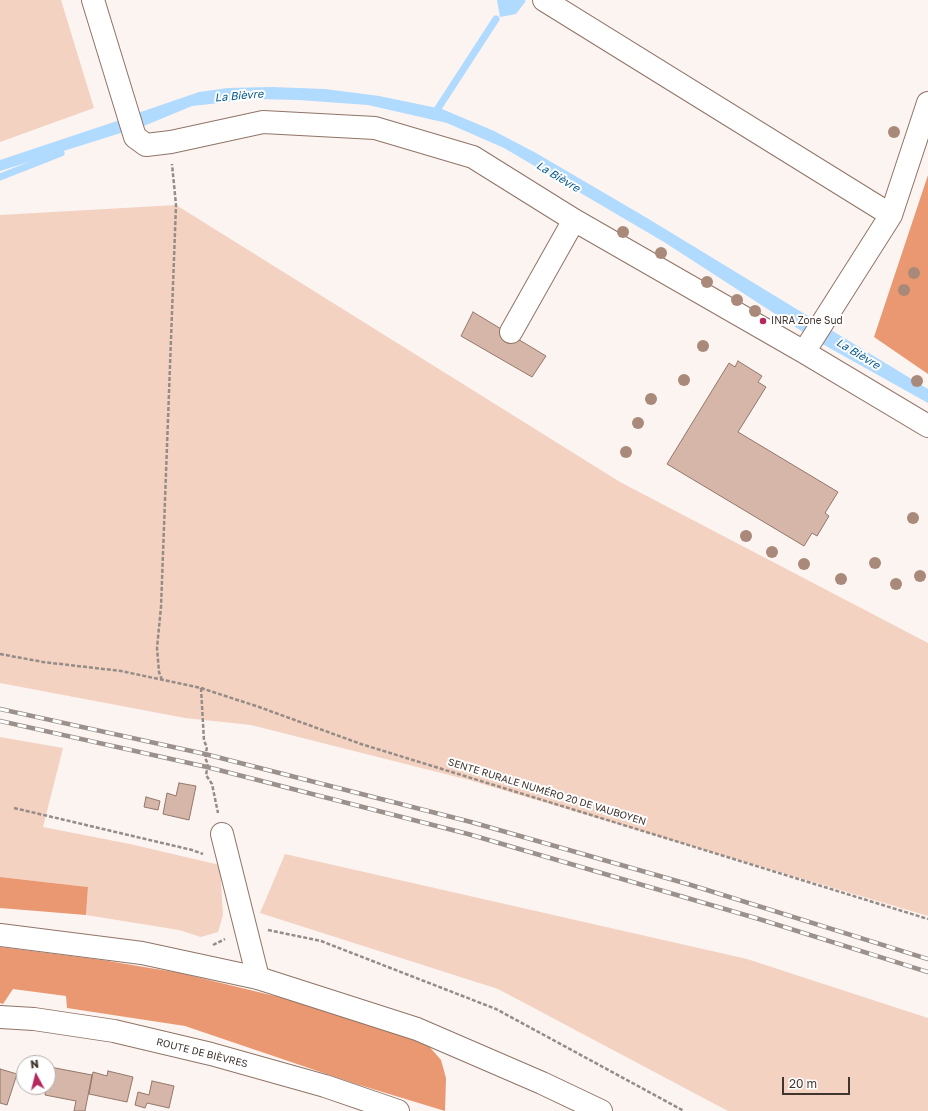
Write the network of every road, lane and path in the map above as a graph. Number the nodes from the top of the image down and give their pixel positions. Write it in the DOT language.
graph roads {
  1 [pos="93,0"];
  2 [pos="544,0"];
  3 [pos="928,103"];
  4 [pos="171,142"];
  5 [pos="891,215"];
  6 [pos="574,220"];
  7 [pos="511,332"];
  8 [pos="812,339"];
  9 [pos="928,426"];
  10 [pos="0,654"];
  11 [pos="162,680"];
  12 [pos="201,688"];
  13 [pos="14,808"];
  14 [pos="222,834"];
  15 [pos="230,865"];
  16 [pos="928,919"];
  17 [pos="245,924"];
  18 [pos="0,935"];
  19 [pos="258,978"];
  20 [pos="0,1017"];
  21 [pos="398,1111"];
  22 [pos="601,1111"];
  23 [pos="684,1111"];
  1 -- 4 [label="main road"];
  2 -- 5 [label="main road"];
  3 -- 5 [label="main road"];
  4 -- 6 [label="main road"];
  4 -- 11 [label="path"];
  5 -- 8 [label="main road"];
  6 -- 7 [label="main road"];
  6 -- 8 [label="main road"];
  8 -- 9 [label="main road"];
  10 -- 11 [label="path, SENTE RURALE NUMÉRO 20 DE VAUBOYEN"];
  11 -- 12 [label="path, SENTE RURALE NUMÉRO 20 DE VAUBOYEN"];
  12 -- 14 [label="path"];
  12 -- 16 [label="path, SENTE RURALE NUMÉRO 20 DE VAUBOYEN"];
  13 -- 15 [label="path"];
  14 -- 15 [label="main road"];
  15 -- 17 [label="main road"];
  17 -- 19 [label="main road"];
  17 -- 23 [label="path"];
  18 -- 19 [label="main road"];
  19 -- 22 [label="main road"];
  20 -- 21 [label="main road, ROUTE DE BIÈVRES"];
}
